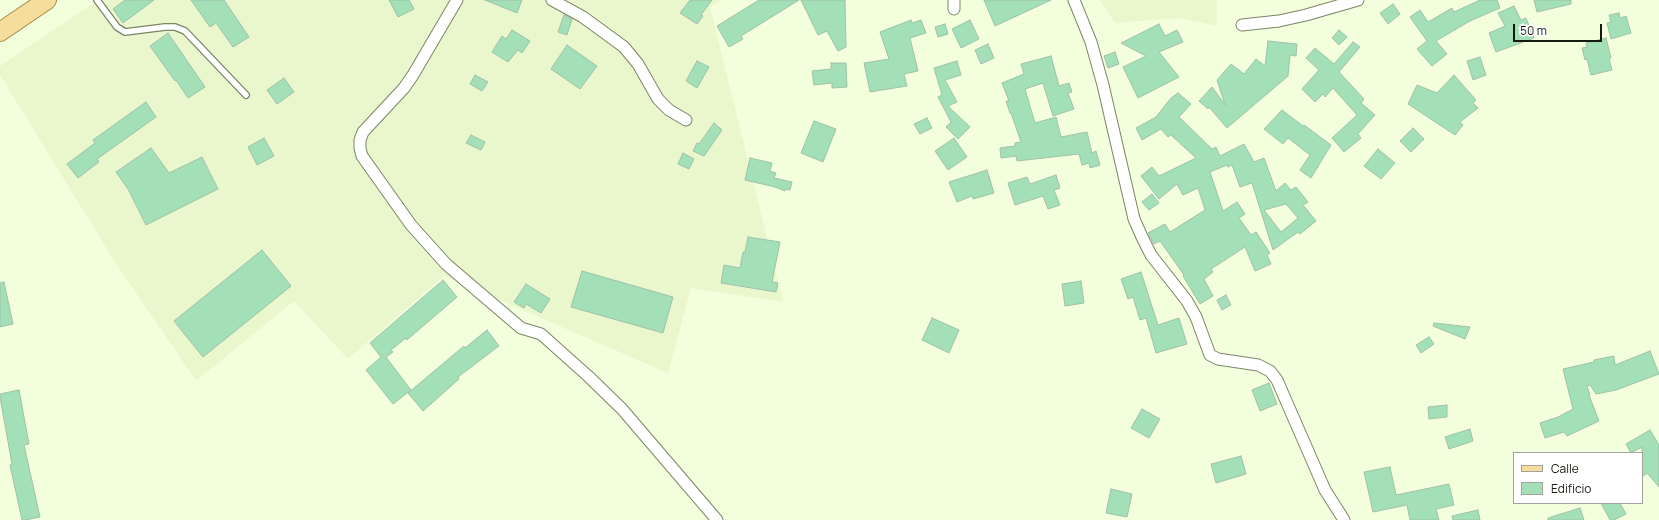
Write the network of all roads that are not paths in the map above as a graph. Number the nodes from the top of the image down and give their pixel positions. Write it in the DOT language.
graph roads {
  1 [pos="47,0"];
  2 [pos="98,0"];
  3 [pos="457,0"];
  4 [pos="552,0"];
  5 [pos="1074,0"];
  6 [pos="1358,0"];
  7 [pos="1242,25"];
  8 [pos="0,32"];
  9 [pos="246,95"];
  10 [pos="686,120"];
  11 [pos="717,520"];
  12 [pos="1344,520"];
  1 -- 8 [label="main road"];
  2 -- 9 [label="lane"];
  3 -- 11 [label="street"];
  4 -- 10 [label="street"];
  5 -- 12 [label="street"];
  6 -- 7 [label="street"];
}
